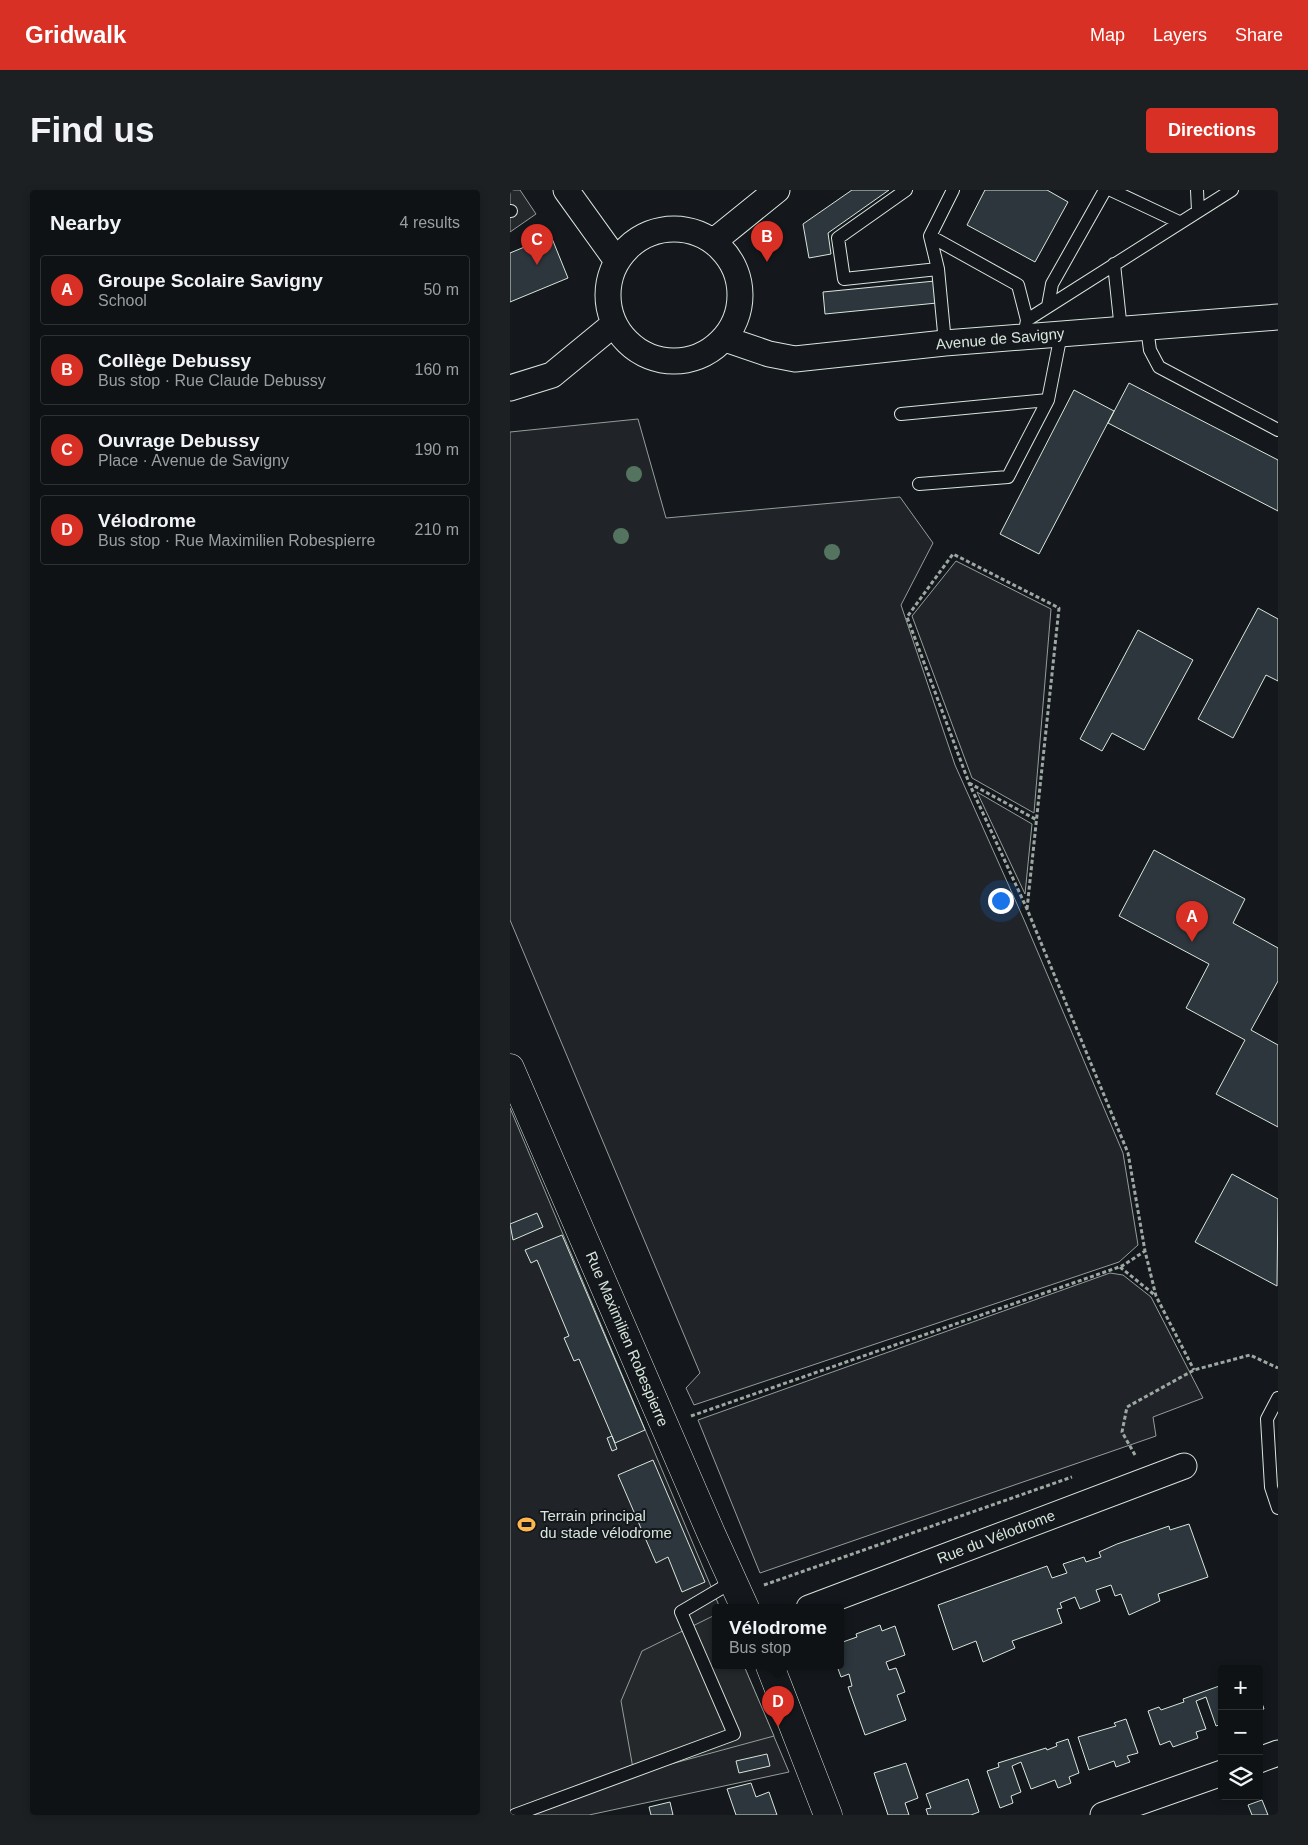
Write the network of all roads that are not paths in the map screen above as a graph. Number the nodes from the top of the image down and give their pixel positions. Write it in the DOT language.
graph roads {
  1 [pos="566,190"];
  2 [pos="777,190"];
  3 [pos="906,190"];
  4 [pos="953,190"];
  5 [pos="1105,190"];
  6 [pos="1111,190"];
  7 [pos="1197,190"];
  8 [pos="1232,190"];
  9 [pos="1198,211"];
  10 [pos="1178,222"];
  11 [pos="930,236"];
  12 [pos="714,241"];
  13 [pos="617,261"];
  14 [pos="1114,264"];
  15 [pos="938,269"];
  16 [pos="1048,306"];
  17 [pos="1278,317"];
  18 [pos="614,324"];
  19 [pos="1026,328"];
  20 [pos="1147,328"];
  21 [pos="1121,330"];
  22 [pos="1061,334"];
  23 [pos="725,339"];
  24 [pos="945,343"];
  25 [pos="510,388"];
  26 [pos="1048,400"];
  27 [pos="901,414"];
  28 [pos="1278,430"];
  29 [pos="919,484"];
  30 [pos="510,1068"];
  31 [pos="1278,1398"];
  32 [pos="1178,1469"];
  33 [pos="1278,1508"];
  34 [pos="739,1595"];
  35 [pos="820,1604"];
  36 [pos="771,1669"];
  37 [pos="1278,1753"];
  38 [pos="1263,1759"];
  39 [pos="1218,1774"];
  40 [pos="515,1815"];
  41 [pos="828,1815"];
  42 [pos="1103,1815"];
  1 -- 13 [label="street"];
  2 -- 12 [label="street"];
  3 -- 15 [label="lane"];
  4 -- 11 [label="lane"];
  5 -- 16 [label="lane"];
  6 -- 10 [label="lane"];
  7 -- 9 [label="lane"];
  8 -- 9 [label="lane"];
  9 -- 10 [label="lane"];
  10 -- 14 [label="lane"];
  11 -- 15 [label="lane"];
  11 -- 19 [label="lane"];
  12 -- 13 [label="street"];
  12 -- 23 [label="street"];
  13 -- 18 [label="street"];
  14 -- 16 [label="lane"];
  14 -- 21 [label="lane"];
  15 -- 24 [label="lane"];
  16 -- 19 [label="lane"];
  17 -- 20 [label="street, Avenue de Savigny"];
  18 -- 23 [label="street"];
  18 -- 25 [label="street"];
  19 -- 22 [label="street, Avenue de Savigny"];
  19 -- 24 [label="street, Avenue de Savigny"];
  20 -- 21 [label="street, Avenue de Savigny"];
  20 -- 28 [label="lane"];
  21 -- 22 [label="street, Avenue de Savigny"];
  22 -- 26 [label="lane"];
  23 -- 24 [label="street, Avenue de Savigny"];
  26 -- 27 [label="lane"];
  26 -- 29 [label="lane"];
  30 -- 34 [label="street, Rue Maximilien Robespierre"];
  31 -- 33 [label="lane"];
  32 -- 35 [label="street, Rue du Vélodrome"];
  34 -- 40 [label="lane"];
  36 -- 41 [label="street"];
  37 -- 38 [label="street"];
  39 -- 42 [label="street"];
}
